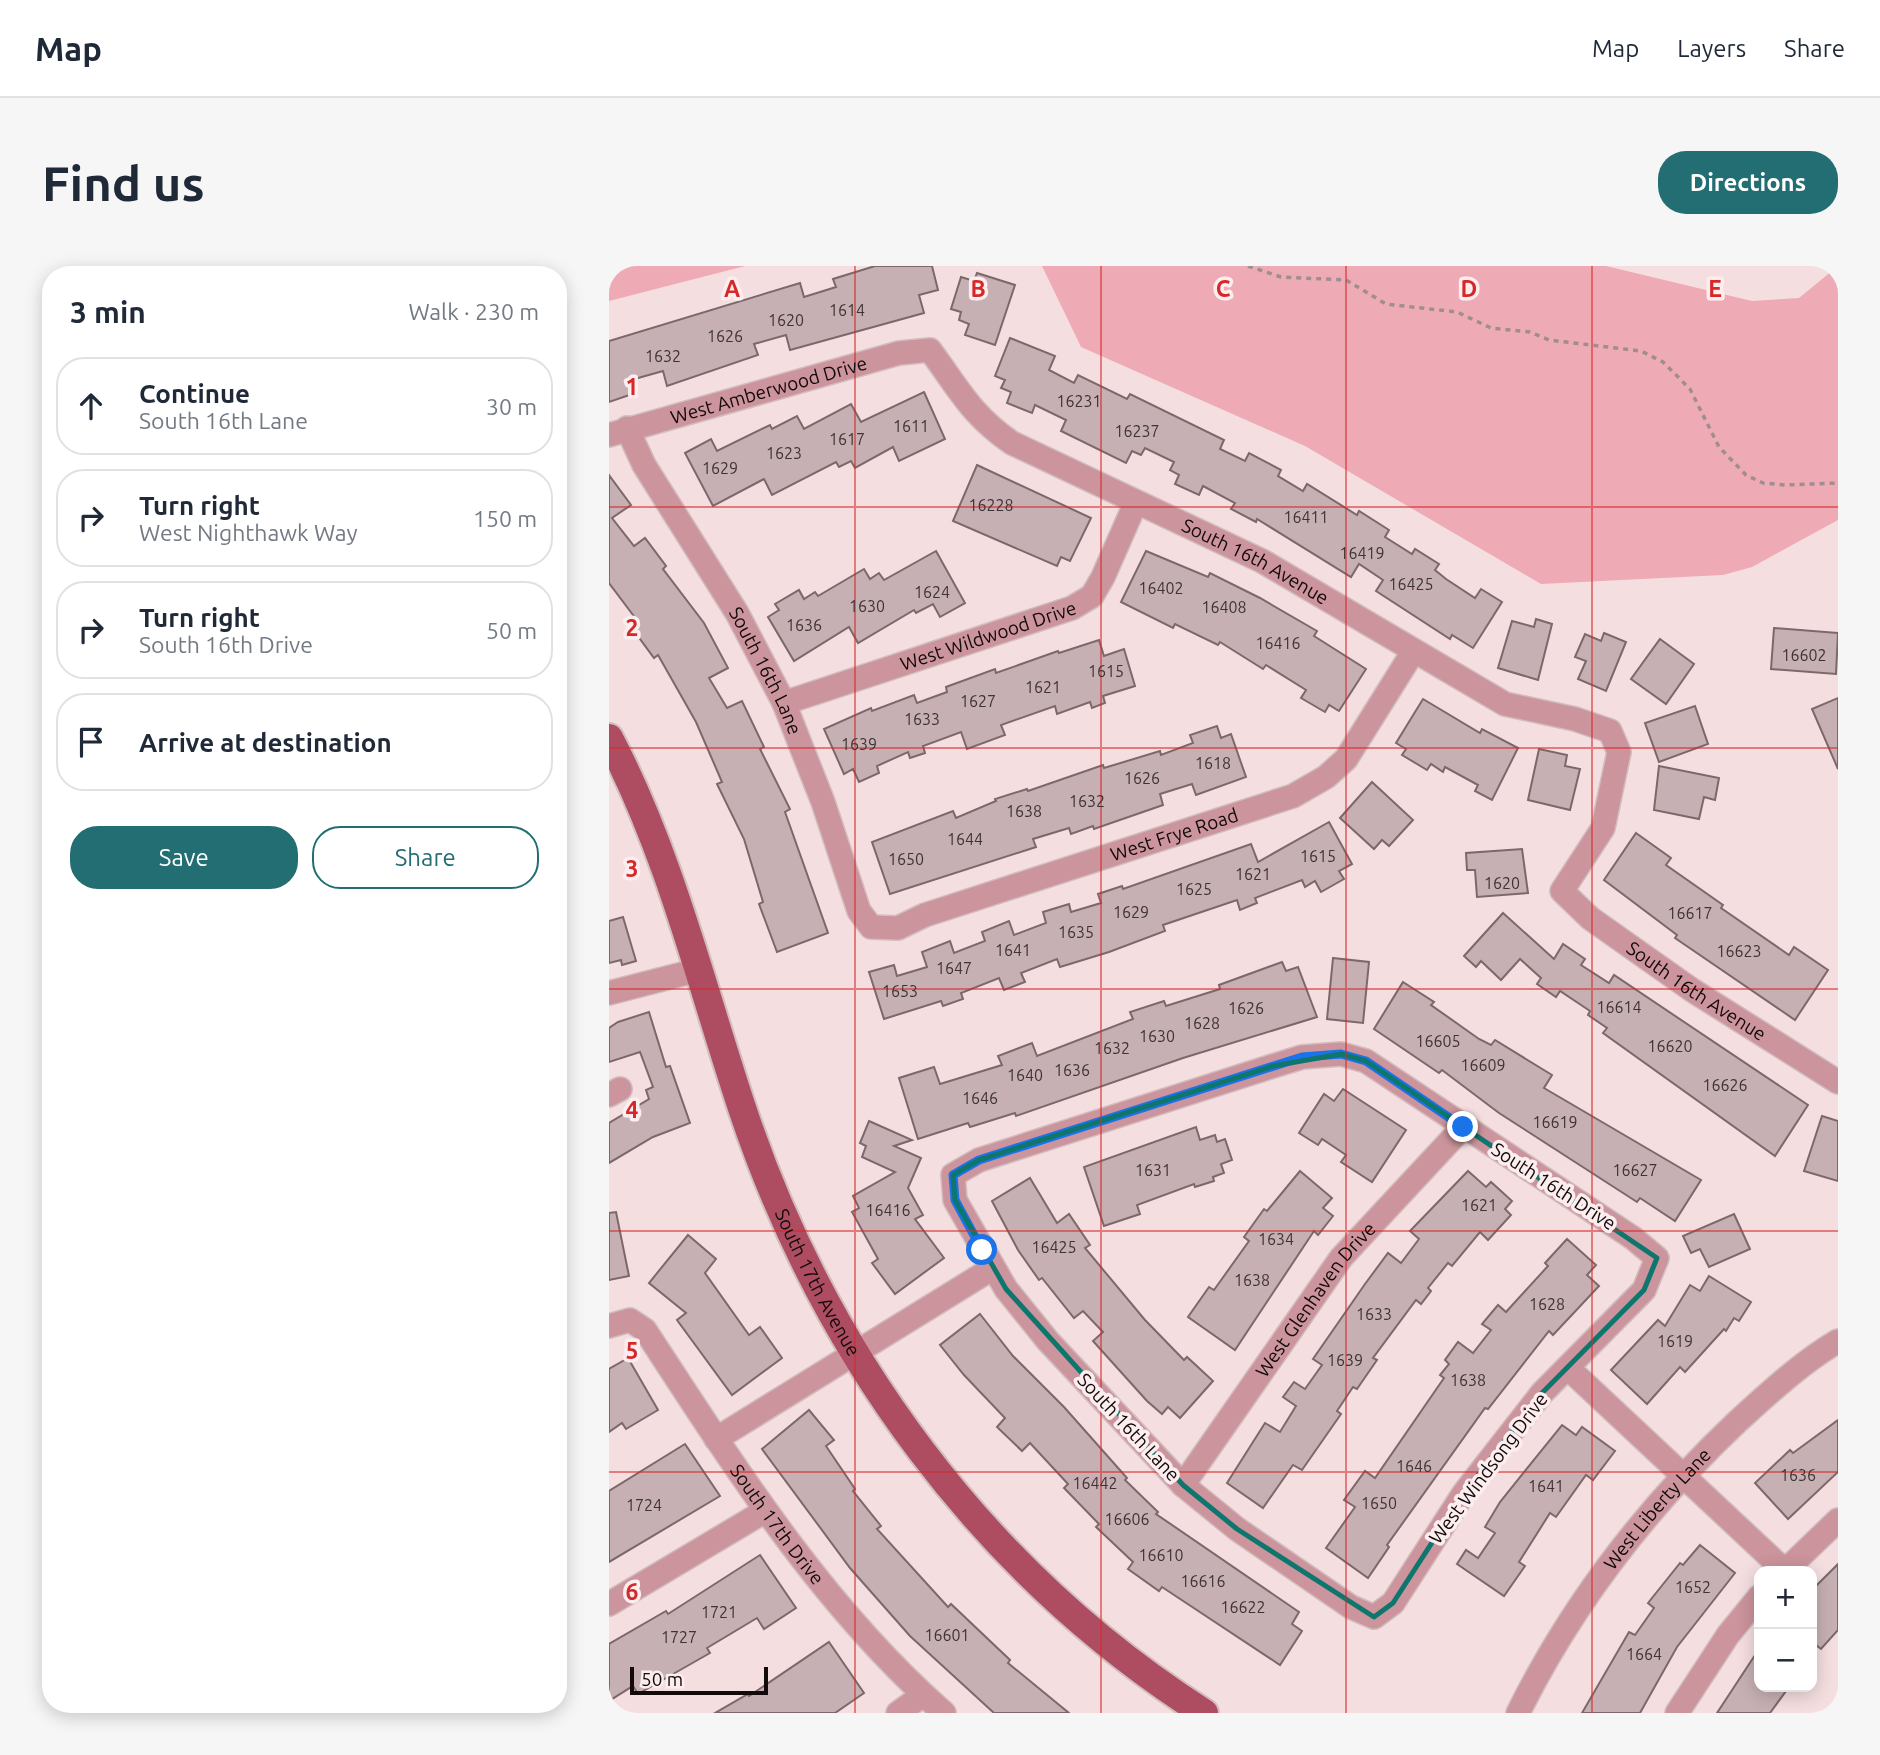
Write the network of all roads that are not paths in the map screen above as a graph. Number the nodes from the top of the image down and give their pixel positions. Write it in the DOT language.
graph roads {
  1 [pos="930,349"];
  2 [pos="618,431"];
  3 [pos="1136,502"];
  4 [pos="1413,652"];
  5 [pos="784,704"];
  6 [pos="609,738"];
  7 [pos="871,928"];
  8 [pos="698,970"];
  9 [pos="609,993"];
  10 [pos="1838,1082"];
  11 [pos="1463,1127"];
  12 [pos="953,1175"];
  13 [pos="1657,1258"];
  14 [pos="993,1268"];
  15 [pos="619,1323"];
  16 [pos="1838,1341"];
  17 [pos="853,1352"];
  18 [pos="1568,1368"];
  19 [pos="716,1439"];
  20 [pos="1682,1474"];
  21 [pos="1183,1485"];
  22 [pos="765,1511"];
  23 [pos="1838,1520"];
  24 [pos="1780,1566"];
  25 [pos="1790,1566"];
  26 [pos="1754,1603"];
  27 [pos="609,1604"];
  28 [pos="1374,1617"];
  29 [pos="923,1695"];
  30 [pos="898,1713"];
  31 [pos="944,1713"];
  32 [pos="1204,1713"];
  33 [pos="1518,1713"];
  34 [pos="1677,1713"];
  1 -- 2 [label="street, West Amberwood Drive"];
  1 -- 3 [label="street, South 16th Avenue"];
  2 -- 5 [label="street, South 16th Lane"];
  3 -- 4 [label="street, South 16th Avenue"];
  3 -- 5 [label="street, West Wildwood Drive"];
  4 -- 7 [label="street, West Frye Road"];
  4 -- 10 [label="street, South 16th Avenue"];
  5 -- 7 [label="street, South 16th Lane"];
  6 -- 8 [label="main road, South 17th Avenue"];
  8 -- 9 [label="street"];
  8 -- 17 [label="main road, South 17th Avenue"];
  11 -- 12 [label="street, South 16th Drive"];
  11 -- 13 [label="street, South 16th Drive"];
  11 -- 21 [label="street, West Glenhaven Drive"];
  12 -- 14 [label="street, South 16th Lane"];
  13 -- 18 [label="street, West Windsong Drive"];
  14 -- 17 [label="street"];
  14 -- 21 [label="street, South 16th Lane"];
  15 -- 19 [label="street, South 17th Drive"];
  16 -- 20 [label="street, West Liberty Lane"];
  17 -- 19 [label="street"];
  17 -- 32 [label="main road, South 17th Avenue"];
  18 -- 20 [label="street"];
  18 -- 28 [label="street, West Windsong Drive"];
  19 -- 22 [label="street, South 17th Drive"];
  20 -- 24 [label="street"];
  20 -- 33 [label="street, West Liberty Lane"];
  21 -- 28 [label="street, South 16th Lane"];
  22 -- 27 [label="street"];
  22 -- 29 [label="street, South 17th Drive"];
  23 -- 25 [label="street"];
  26 -- 34 [label="street"];
  29 -- 30 [label="street"];
  29 -- 31 [label="street, South 17th Drive"];
}
